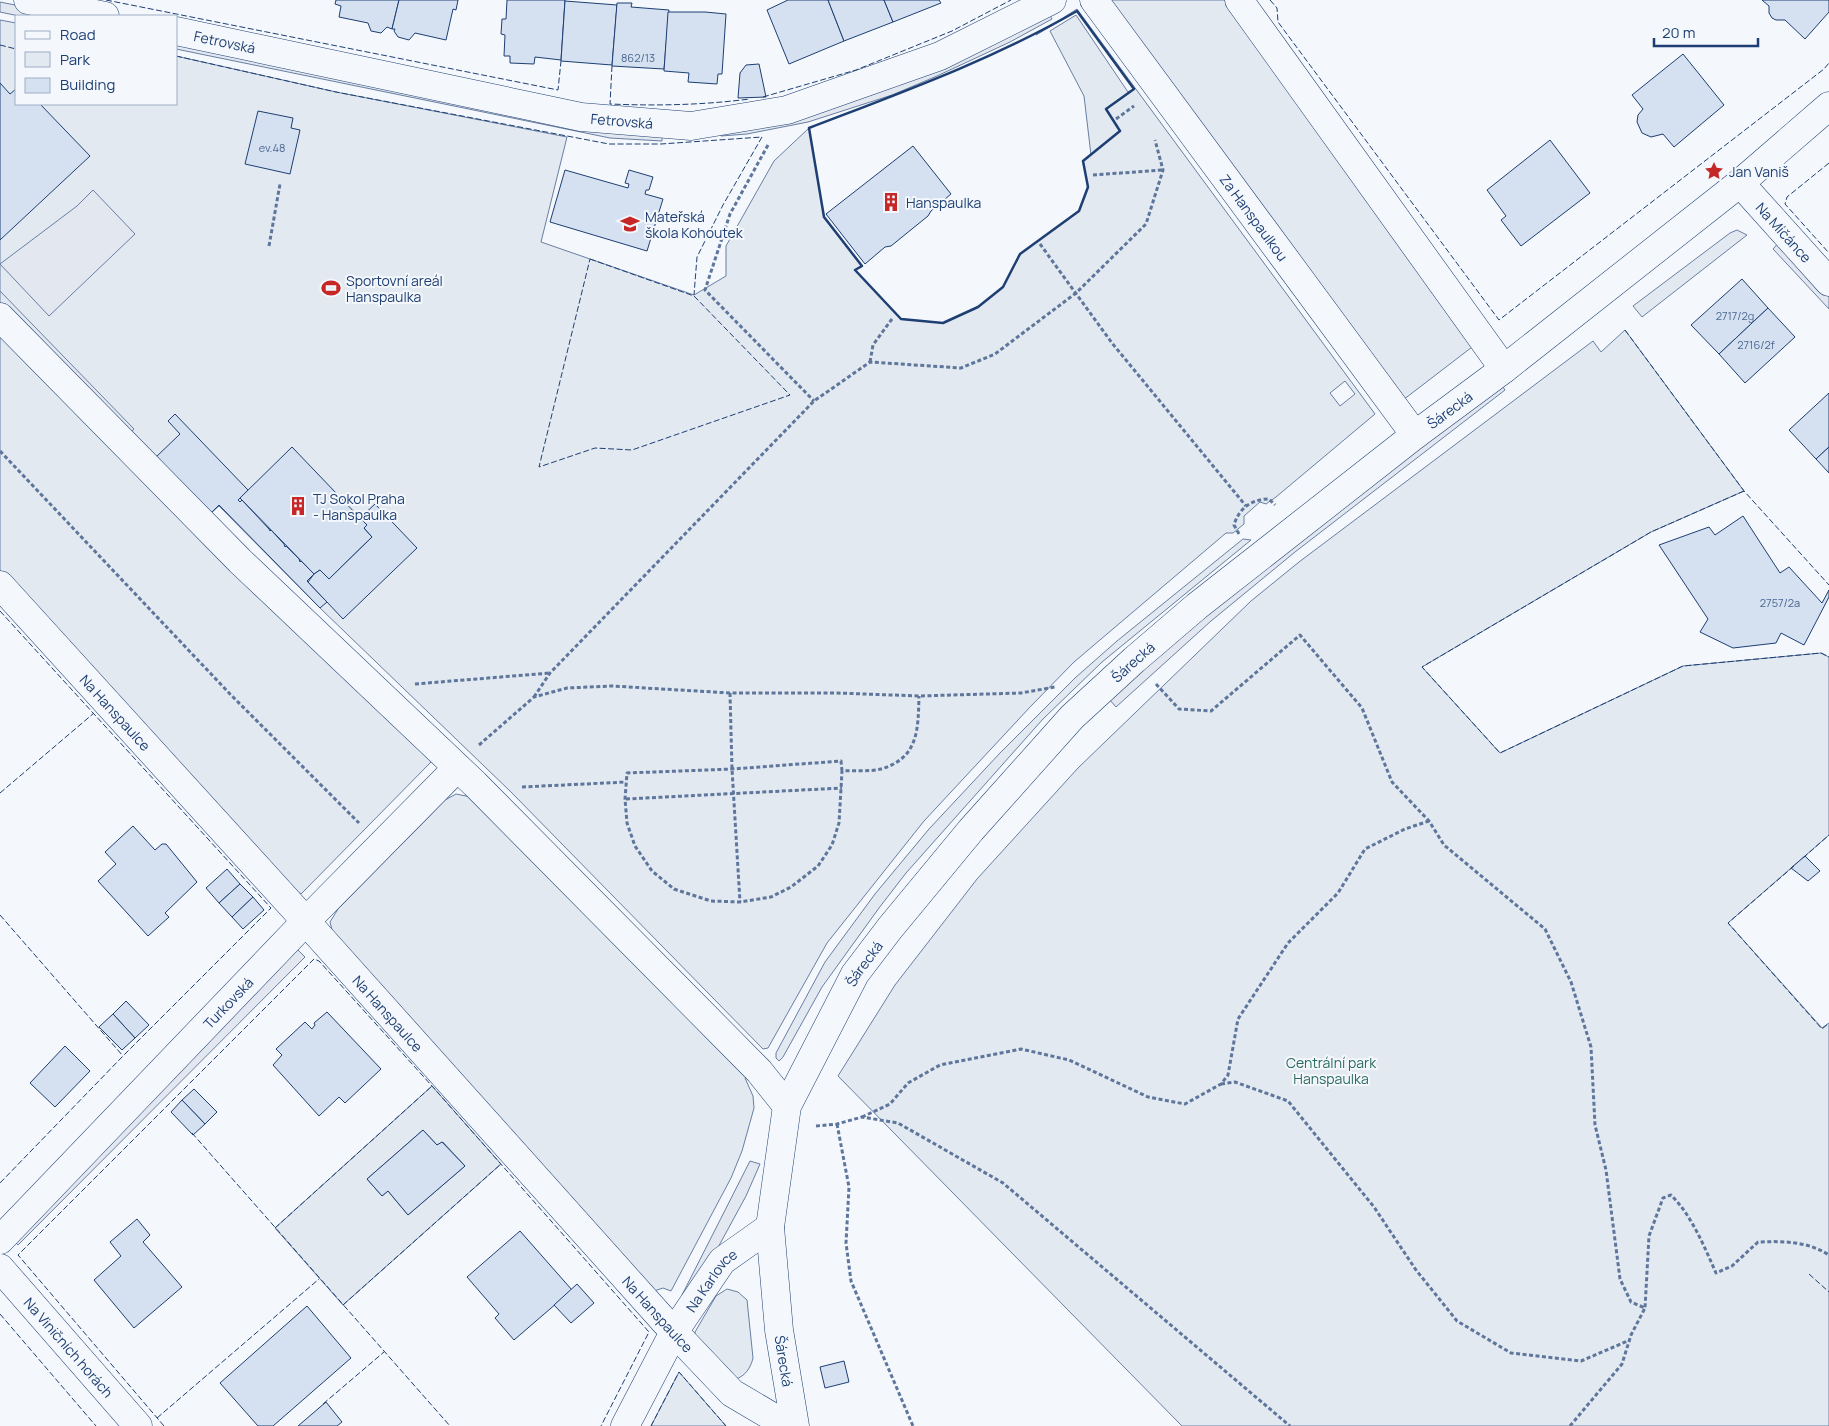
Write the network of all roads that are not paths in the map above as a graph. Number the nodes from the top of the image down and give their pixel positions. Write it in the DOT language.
graph roads {
  1 [pos="28,0"];
  2 [pos="1052,0"];
  3 [pos="1094,0"];
  4 [pos="1239,0"];
  5 [pos="100,15"];
  6 [pos="178,31"];
  7 [pos="1829,106"];
  8 [pos="1740,183"];
  9 [pos="1829,282"];
  10 [pos="0,316"];
  11 [pos="1504,369"];
  12 [pos="1415,435"];
  13 [pos="0,585"];
  14 [pos="457,768"];
  15 [pos="306,921"];
  16 [pos="787,1106"];
  17 [pos="770,1227"];
  18 [pos="0,1240"];
  19 [pos="0,1268"];
  20 [pos="674,1332"];
  21 [pos="138,1426"];
  22 [pos="625,1426"];
  23 [pos="788,1426"];
  24 [pos="795,1426"];
  1 -- 5 [label="street"];
  2 -- 6 [label="street, Fetrovská"];
  3 -- 12 [label="street, Za Hanspaulkou"];
  4 -- 11 [label="street"];
  7 -- 8 [label="street, Šárecká"];
  8 -- 9 [label="street, Na Míčánce"];
  8 -- 11 [label="street, Šárecká"];
  10 -- 14 [label="street"];
  11 -- 12 [label="street, Šárecká"];
  12 -- 16 [label="street, Šárecká"];
  13 -- 15 [label="street, Na Hanspaulce"];
  14 -- 15 [label="street, Turkovská"];
  14 -- 16 [label="street"];
  15 -- 18 [label="street, Turkovská"];
  15 -- 20 [label="street, Na Hanspaulce"];
  16 -- 17 [label="street, Šárecká"];
  17 -- 20 [label="street, Na Karlovce"];
  17 -- 24 [label="street, Šárecká"];
  19 -- 21 [label="street, Na Viničních horách"];
  20 -- 22 [label="street, Na Karlovce"];
  20 -- 23 [label="street, Na Hanspaulce"];
}
